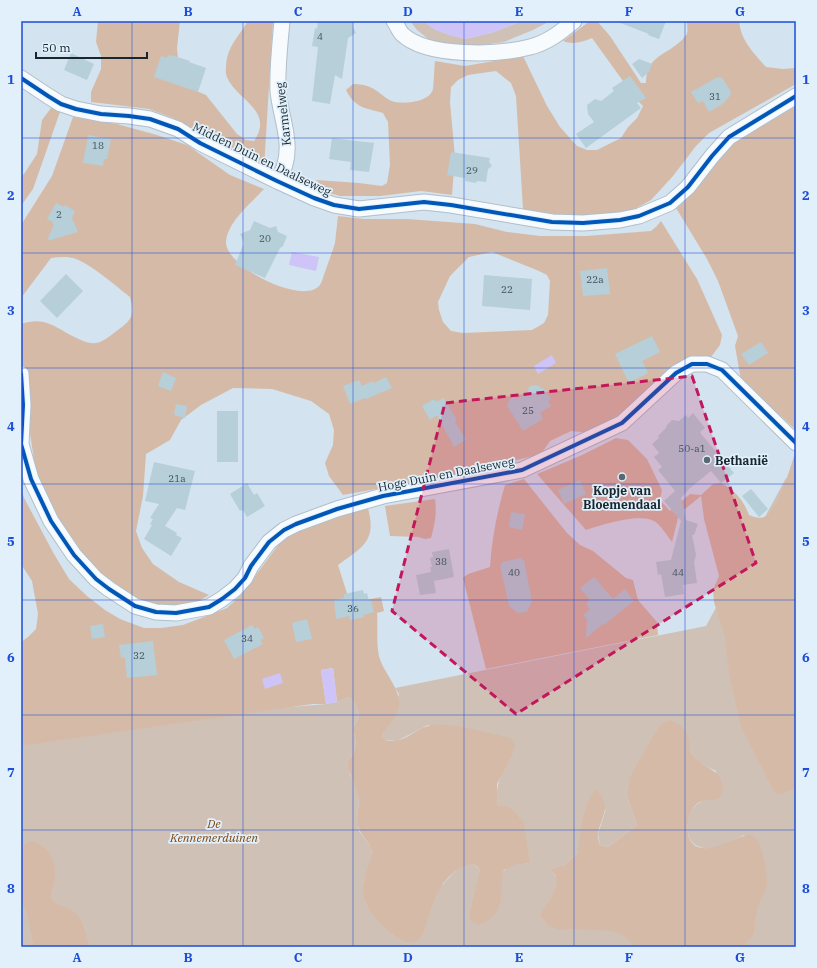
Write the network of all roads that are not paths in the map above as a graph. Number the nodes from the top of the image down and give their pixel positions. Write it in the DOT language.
graph roads {
  1 [pos="282,21"];
  2 [pos="394,21"];
  3 [pos="574,21"];
  4 [pos="21,78"];
  5 [pos="796,96"];
  6 [pos="277,181"];
  7 [pos="21,374"];
  8 [pos="796,443"];
  1 -- 6 [label="street, Karmelweg"];
  2 -- 3 [label="street"];
  4 -- 6 [label="street, Midden Duin en Daalseweg"];
  5 -- 6 [label="street, Midden Duin en Daalseweg"];
  7 -- 8 [label="street, Hoge Duin en Daalseweg"];
}
